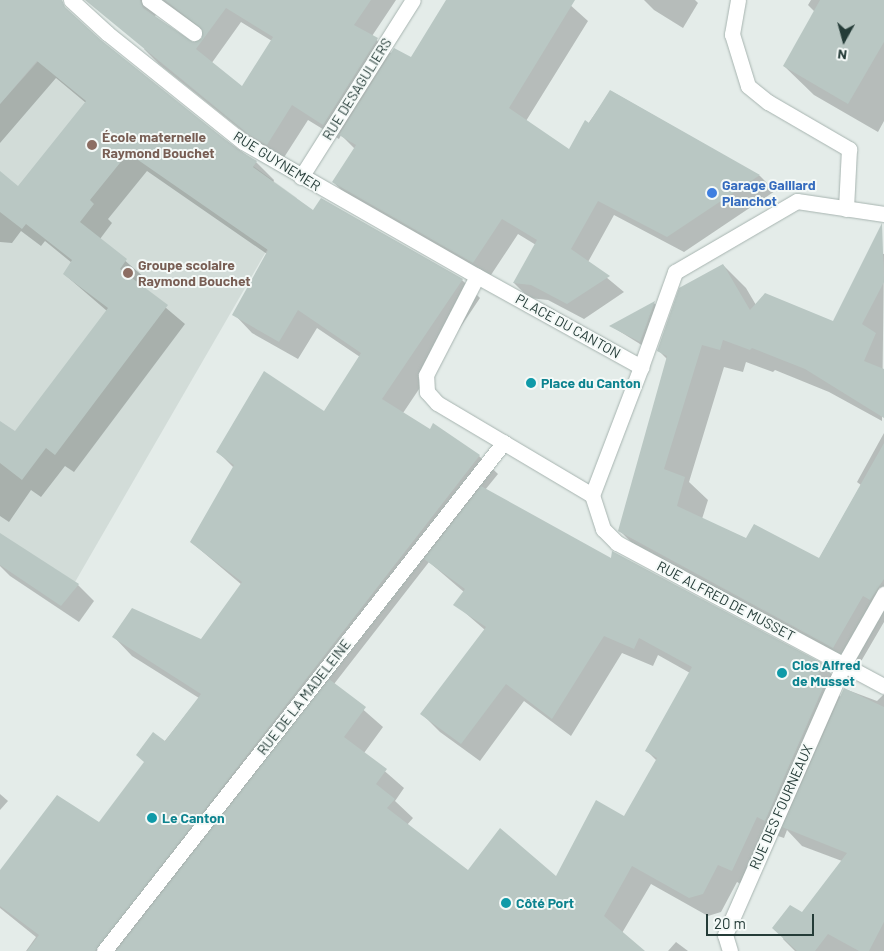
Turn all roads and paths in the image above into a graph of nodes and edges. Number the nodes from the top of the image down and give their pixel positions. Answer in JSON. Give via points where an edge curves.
{"nodes":[{"id":1,"x":71,"y":0,"type":"edge"},
{"id":2,"x":149,"y":0,"type":"edge"},
{"id":3,"x":413,"y":0,"type":"edge"},
{"id":4,"x":738,"y":0,"type":"edge"},
{"id":5,"x":194,"y":33,"type":"dead end"},
{"id":6,"x":300,"y":177,"type":"junction"},
{"id":7,"x":846,"y":209,"type":"junction"},
{"id":8,"x":884,"y":214,"type":"edge"},
{"id":9,"x":477,"y":276,"type":"junction"},
{"id":10,"x":641,"y":366,"type":"junction"},
{"id":11,"x":504,"y":442,"type":"junction"},
{"id":12,"x":592,"y":495,"type":"junction"},
{"id":13,"x":884,"y":594,"type":"edge"},
{"id":14,"x":844,"y":664,"type":"junction"},
{"id":15,"x":884,"y":686,"type":"edge"},
{"id":16,"x":104,"y":951,"type":"edge"},
{"id":17,"x":730,"y":951,"type":"edge"}],
"edges":[{"from":1,"to":6,"type":"street","name":"RUE GUYNEMER","via":[[107,33],[243,142]]},
{"from":2,"to":5,"type":"street"},
{"from":3,"to":6,"type":"street","name":"RUE DESAGULIERS"},
{"from":4,"to":7,"type":"street","via":[[732,34],[748,86],[768,102],[849,149]]},
{"from":6,"to":9,"type":"street","name":"RUE GUYNEMER"},
{"from":7,"to":8,"type":"street"},
{"from":7,"to":10,"type":"street","via":[[797,201],[675,272]]},
{"from":9,"to":10,"type":"street","name":"PLACE DU CANTON"},
{"from":9,"to":11,"type":"street","via":[[426,375],[428,392],[437,403]]},
{"from":10,"to":12,"type":"street"},
{"from":11,"to":12,"type":"street"},
{"from":11,"to":16,"type":"street","name":"RUE DE LA MADELEINE"},
{"from":12,"to":14,"type":"street","name":"RUE ALFRED DE MUSSET","via":[[603,529],[617,543]]},
{"from":13,"to":14,"type":"street","name":"RUE DES FOURNEAUX"},
{"from":14,"to":15,"type":"street","name":"RUE ALFRED DE MUSSET"},
{"from":14,"to":17,"type":"street","name":"RUE DES FOURNEAUX","via":[[725,935]]}]}
